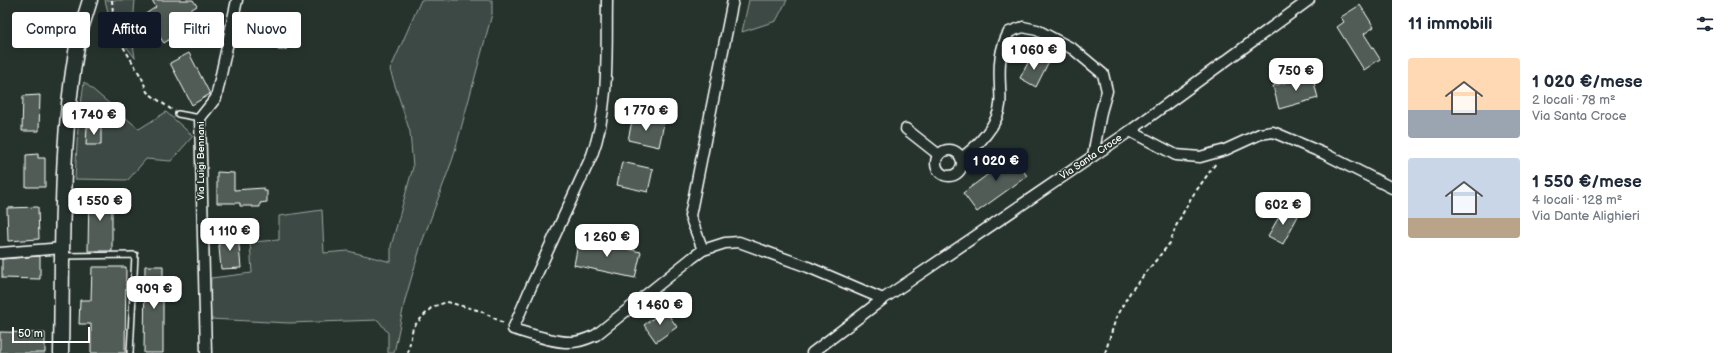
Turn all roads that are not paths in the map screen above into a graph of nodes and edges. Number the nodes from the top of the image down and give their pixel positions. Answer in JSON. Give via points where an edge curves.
{"nodes":[{"id":1,"x":90,"y":0,"type":"edge"},
{"id":2,"x":237,"y":0,"type":"edge"},
{"id":3,"x":608,"y":0,"type":"edge"},
{"id":4,"x":733,"y":0,"type":"edge"},
{"id":5,"x":1309,"y":0,"type":"edge"},
{"id":6,"x":178,"y":114,"type":"road end"},
{"id":7,"x":200,"y":118,"type":"junction"},
{"id":8,"x":906,"y":129,"type":"dead end"},
{"id":9,"x":1130,"y":131,"type":"junction"},
{"id":10,"x":939,"y":155,"type":"junction"},
{"id":11,"x":1093,"y":156,"type":"junction"},
{"id":12,"x":960,"y":158,"type":"junction"},
{"id":13,"x":1392,"y":188,"type":"edge"},
{"id":14,"x":703,"y":250,"type":"junction"},
{"id":15,"x":63,"y":252,"type":"junction"},
{"id":16,"x":0,"y":253,"type":"edge"},
{"id":17,"x":866,"y":292,"type":"junction"},
{"id":18,"x":883,"y":299,"type":"junction"},
{"id":19,"x":868,"y":310,"type":"junction"},
{"id":20,"x":62,"y":353,"type":"edge"},
{"id":21,"x":130,"y":353,"type":"edge"},
{"id":22,"x":206,"y":353,"type":"edge"},
{"id":23,"x":812,"y":353,"type":"edge"}],
"edges":[{"from":1,"to":15,"type":"main road","via":[[79,40],[70,90]]},
{"from":2,"to":7,"type":"street","name":"Via Luigi Bennani","via":[[216,98]]},
{"from":3,"to":14,"type":"street","via":[[604,109],[599,135],[513,329],[558,341],[572,342],[596,335]]},
{"from":4,"to":14,"type":"street","via":[[690,216]]},
{"from":5,"to":9,"type":"street","name":"Via Santa Croce"},
{"from":6,"to":7,"type":"lane"},
{"from":7,"to":22,"type":"street","name":"Via Luigi Bennani"},
{"from":8,"to":10,"type":"street"},
{"from":9,"to":11,"type":"street","name":"Via Santa Croce"},
{"from":9,"to":13,"type":"street","via":[[1176,155],[1200,157],[1225,150],[1260,134],[1273,132],[1325,154]]},
{"from":10,"to":12,"type":"street","via":[[950,150]]},
{"from":10,"to":12,"type":"street","via":[[936,167],[945,175],[953,175],[960,170]]},
{"from":11,"to":12,"type":"street","via":[[1106,90],[1103,74],[1073,49],[1037,30],[1023,27],[1009,32],[1004,42],[998,64],[1000,106],[992,128],[972,150]]},
{"from":11,"to":18,"type":"street","name":"Via Santa Croce"},
{"from":14,"to":17,"type":"street","via":[[725,243],[740,242]]},
{"from":15,"to":16,"type":"street"},
{"from":15,"to":20,"type":"main road"},
{"from":15,"to":21,"type":"lane","via":[[134,255]]},
{"from":17,"to":18,"type":"street"},
{"from":17,"to":19,"type":"street"},
{"from":18,"to":19,"type":"street","name":"Via Santa Croce"},
{"from":19,"to":23,"type":"street","name":"Via Santa Croce"}]}
